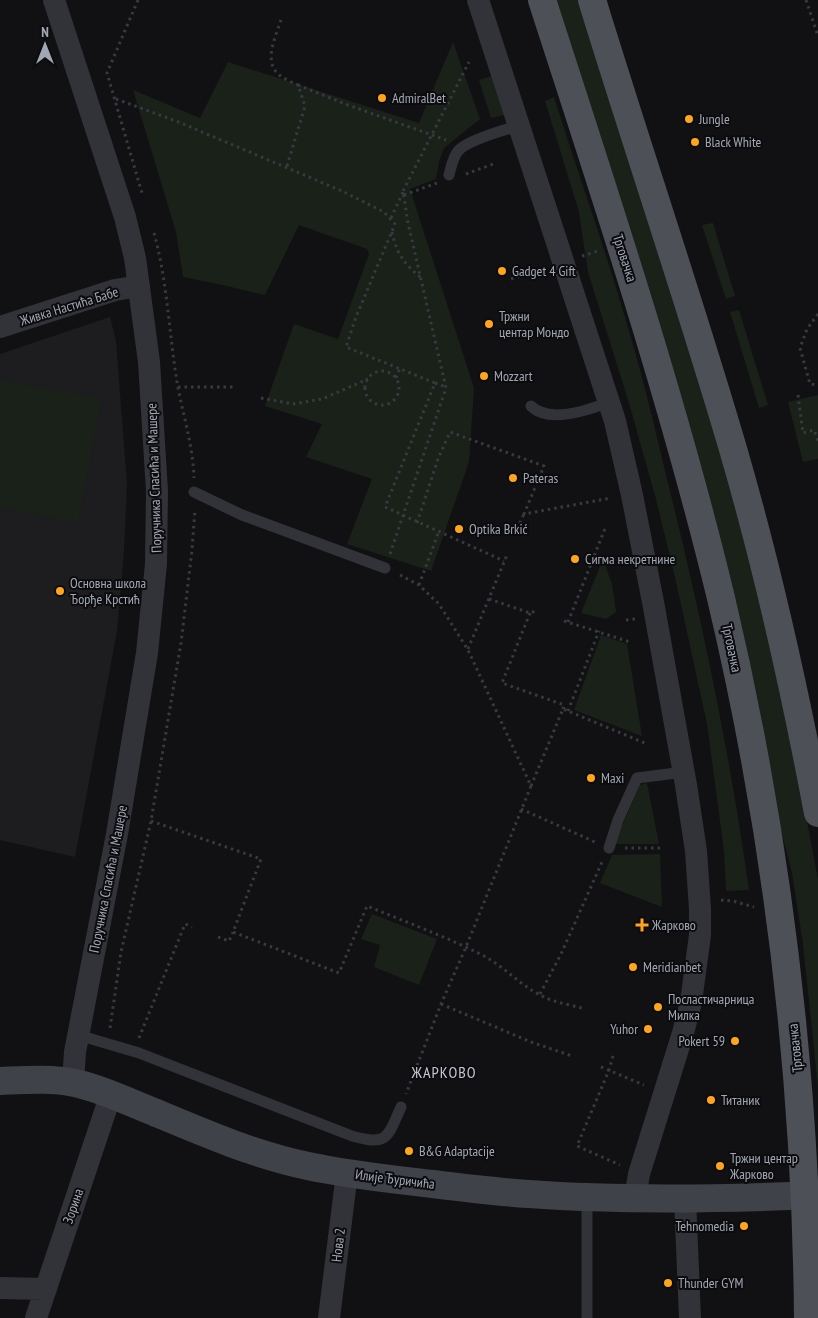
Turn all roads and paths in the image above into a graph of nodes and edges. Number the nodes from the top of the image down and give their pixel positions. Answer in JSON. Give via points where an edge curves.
{"nodes":[{"id":1,"x":54,"y":0,"type":"edge"},
{"id":2,"x":478,"y":0,"type":"edge"},
{"id":3,"x":542,"y":0,"type":"edge"},
{"id":4,"x":592,"y":0,"type":"edge"},
{"id":5,"x":806,"y":0,"type":"edge"},
{"id":6,"x":281,"y":20,"type":"dead end"},
{"id":7,"x":818,"y":36,"type":"edge"},
{"id":8,"x":469,"y":62,"type":"dead end"},
{"id":9,"x":298,"y":85,"type":"junction"},
{"id":10,"x":116,"y":99,"type":"dead end"},
{"id":11,"x":518,"y":126,"type":"junction"},
{"id":12,"x":432,"y":135,"type":"junction"},
{"id":13,"x":450,"y":141,"type":"dead end"},
{"id":14,"x":496,"y":163,"type":"dead end"},
{"id":15,"x":287,"y":166,"type":"junction"},
{"id":16,"x":466,"y":174,"type":"dead end"},
{"id":17,"x":449,"y":175,"type":"dead end"},
{"id":18,"x":432,"y":185,"type":"dead end"},
{"id":19,"x":404,"y":193,"type":"junction"},
{"id":20,"x":391,"y":218,"type":"junction"},
{"id":21,"x":391,"y":232,"type":"junction"},
{"id":22,"x":599,"y":251,"type":"dead end"},
{"id":23,"x":582,"y":256,"type":"dead end"},
{"id":24,"x":525,"y":275,"type":"dead end"},
{"id":25,"x":511,"y":279,"type":"dead end"},
{"id":26,"x":422,"y":280,"type":"junction"},
{"id":27,"x":139,"y":286,"type":"junction"},
{"id":28,"x":818,"y":314,"type":"edge"},
{"id":29,"x":0,"y":328,"type":"edge"},
{"id":30,"x":400,"y":368,"type":"junction"},
{"id":31,"x":396,"y":378,"type":"junction"},
{"id":32,"x":368,"y":379,"type":"junction"},
{"id":33,"x":435,"y":383,"type":"junction"},
{"id":34,"x":818,"y":385,"type":"edge"},
{"id":35,"x":178,"y":386,"type":"dead end"},
{"id":36,"x":233,"y":387,"type":"dead end"},
{"id":37,"x":446,"y":388,"type":"junction"},
{"id":38,"x":798,"y":395,"type":"dead end"},
{"id":39,"x":261,"y":398,"type":"dead end"},
{"id":40,"x":609,"y":402,"type":"junction"},
{"id":41,"x":532,"y":406,"type":"dead end"},
{"id":42,"x":818,"y":441,"type":"edge"},
{"id":43,"x":194,"y":492,"type":"dead end"},
{"id":44,"x":632,"y":495,"type":"junction"},
{"id":45,"x":524,"y":514,"type":"junction"},
{"id":46,"x":403,"y":515,"type":"junction"},
{"id":47,"x":417,"y":523,"type":"junction"},
{"id":48,"x":606,"y":526,"type":"dead end"},
{"id":49,"x":517,"y":529,"type":"dead end"},
{"id":50,"x":439,"y":531,"type":"junction"},
{"id":51,"x":507,"y":555,"type":"dead end"},
{"id":52,"x":504,"y":561,"type":"junction"},
{"id":53,"x":385,"y":568,"type":"junction"},
{"id":54,"x":419,"y":584,"type":"junction"},
{"id":55,"x":489,"y":599,"type":"junction"},
{"id":56,"x":538,"y":610,"type":"dead end"},
{"id":57,"x":530,"y":613,"type":"junction"},
{"id":58,"x":564,"y":621,"type":"dead end"},
{"id":59,"x":568,"y":622,"type":"junction"},
{"id":60,"x":599,"y":631,"type":"junction"},
{"id":61,"x":630,"y":642,"type":"dead end"},
{"id":62,"x":468,"y":650,"type":"junction"},
{"id":63,"x":563,"y":709,"type":"junction"},
{"id":64,"x":568,"y":711,"type":"junction"},
{"id":65,"x":647,"y":744,"type":"dead end"},
{"id":66,"x":684,"y":772,"type":"junction"},
{"id":67,"x":531,"y":786,"type":"junction"},
{"id":68,"x":520,"y":808,"type":"junction"},
{"id":69,"x":818,"y":813,"type":"edge"},
{"id":70,"x":609,"y":848,"type":"junction"},
{"id":71,"x":663,"y":848,"type":"dead end"},
{"id":72,"x":699,"y":898,"type":"junction"},
{"id":73,"x":757,"y":908,"type":"dead end"},
{"id":74,"x":192,"y":927,"type":"dead end"},
{"id":75,"x":233,"y":932,"type":"junction"},
{"id":76,"x":218,"y":938,"type":"dead end"},
{"id":77,"x":466,"y":947,"type":"junction"},
{"id":78,"x":540,"y":994,"type":"junction"},
{"id":79,"x":441,"y":1004,"type":"junction"},
{"id":80,"x":585,"y":1009,"type":"dead end"},
{"id":81,"x":78,"y":1035,"type":"junction"},
{"id":82,"x":137,"y":1051,"type":"junction"},
{"id":83,"x":572,"y":1056,"type":"dead end"},
{"id":84,"x":613,"y":1056,"type":"dead end"},
{"id":85,"x":601,"y":1067,"type":"dead end"},
{"id":86,"x":609,"y":1070,"type":"junction"},
{"id":87,"x":0,"y":1081,"type":"edge"},
{"id":88,"x":73,"y":1083,"type":"junction"},
{"id":89,"x":664,"y":1090,"type":"junction"},
{"id":90,"x":111,"y":1094,"type":"junction"},
{"id":91,"x":401,"y":1107,"type":"joint"},
{"id":92,"x":622,"y":1166,"type":"dead end"},
{"id":93,"x":347,"y":1173,"type":"junction"},
{"id":94,"x":812,"y":1195,"type":"edge"},
{"id":95,"x":587,"y":1197,"type":"junction"},
{"id":96,"x":636,"y":1198,"type":"junction"},
{"id":97,"x":686,"y":1199,"type":"junction"},
{"id":98,"x":0,"y":1288,"type":"edge"},
{"id":99,"x":46,"y":1289,"type":"junction"},
{"id":100,"x":36,"y":1318,"type":"edge"},
{"id":101,"x":329,"y":1318,"type":"edge"},
{"id":102,"x":587,"y":1318,"type":"edge"},
{"id":103,"x":690,"y":1318,"type":"edge"},
{"id":104,"x":808,"y":1318,"type":"edge"}],
"edges":[{"from":1,"to":27,"type":"street","name":"Поручника Спасића и Машере","via":[[125,217]]},
{"from":2,"to":11,"type":"street"},
{"from":3,"to":94,"type":"main road","name":"Трговачка","via":[[658,365],[725,618],[754,754],[786,964]]},
{"from":4,"to":69,"type":"main road","via":[[733,450],[767,573]]},
{"from":5,"to":7,"type":"path"},
{"from":6,"to":9,"type":"path","via":[[271,63],[278,74]]},
{"from":8,"to":12,"type":"path"},
{"from":9,"to":12,"type":"path"},
{"from":9,"to":15,"type":"path","via":[[305,106]]},
{"from":10,"to":15,"type":"path"},
{"from":11,"to":17,"type":"lane","via":[[491,133],[460,149]]},
{"from":11,"to":40,"type":"street"},
{"from":12,"to":13,"type":"path"},
{"from":12,"to":19,"type":"path"},
{"from":14,"to":16,"type":"path"},
{"from":15,"to":20,"type":"path"},
{"from":18,"to":19,"type":"path"},
{"from":19,"to":20,"type":"path"},
{"from":19,"to":26,"type":"path"},
{"from":20,"to":21,"type":"path","via":[[395,224]]},
{"from":21,"to":26,"type":"path","via":[[395,248],[406,265]]},
{"from":21,"to":30,"type":"path","via":[[346,347]]},
{"from":22,"to":23,"type":"path"},
{"from":24,"to":25,"type":"path"},
{"from":26,"to":37,"type":"path"},
{"from":27,"to":29,"type":"street","name":"Живка Настића Бабе","via":[[115,290]]},
{"from":27,"to":81,"type":"street","name":"Поручника Спасића и Машере","via":[[149,362],[157,491],[153,606],[117,834]]},
{"from":28,"to":34,"type":"path","via":[[807,329],[800,348],[810,384]]},
{"from":30,"to":31,"type":"path"},
{"from":30,"to":33,"type":"path"},
{"from":31,"to":32,"type":"path","via":[[387,371],[381,371]]},
{"from":31,"to":32,"type":"path","via":[[398,395],[392,402],[383,404],[368,396]]},
{"from":32,"to":39,"type":"path","via":[[322,399],[293,404]]},
{"from":33,"to":37,"type":"path"},
{"from":33,"to":46,"type":"path","via":[[385,507]]},
{"from":35,"to":36,"type":"path"},
{"from":37,"to":46,"type":"path"},
{"from":38,"to":42,"type":"path","via":[[803,433],[814,430]]},
{"from":40,"to":41,"type":"lane","via":[[560,415],[536,411]]},
{"from":40,"to":44,"type":"street"},
{"from":43,"to":53,"type":"lane","via":[[242,515]]},
{"from":44,"to":45,"type":"path"},
{"from":44,"to":66,"type":"street"},
{"from":45,"to":47,"type":"path","via":[[544,466],[450,432]]},
{"from":45,"to":49,"type":"path"},
{"from":46,"to":47,"type":"path"},
{"from":46,"to":53,"type":"path"},
{"from":47,"to":50,"type":"path"},
{"from":48,"to":59,"type":"path"},
{"from":50,"to":52,"type":"path"},
{"from":50,"to":54,"type":"path"},
{"from":51,"to":52,"type":"path"},
{"from":52,"to":55,"type":"path"},
{"from":53,"to":54,"type":"path"},
{"from":54,"to":62,"type":"path","via":[[439,604]]},
{"from":55,"to":57,"type":"path"},
{"from":55,"to":62,"type":"path"},
{"from":56,"to":57,"type":"path"},
{"from":57,"to":63,"type":"path","via":[[502,683],[564,705]]},
{"from":58,"to":59,"type":"path"},
{"from":59,"to":60,"type":"path"},
{"from":60,"to":61,"type":"path"},
{"from":60,"to":64,"type":"path"},
{"from":62,"to":67,"type":"path"},
{"from":63,"to":64,"type":"path"},
{"from":63,"to":67,"type":"path"},
{"from":64,"to":65,"type":"path"},
{"from":66,"to":70,"type":"lane","via":[[637,778]]},
{"from":66,"to":72,"type":"street","via":[[696,851]]},
{"from":67,"to":68,"type":"path"},
{"from":68,"to":70,"type":"path"},
{"from":68,"to":77,"type":"path"},
{"from":70,"to":71,"type":"path"},
{"from":70,"to":78,"type":"path"},
{"from":72,"to":73,"type":"path","via":[[733,901]]},
{"from":72,"to":89,"type":"street","via":[[700,935],[690,1002]]},
{"from":74,"to":82,"type":"path","via":[[185,924]]},
{"from":75,"to":76,"type":"path","via":[[229,941]]},
{"from":75,"to":77,"type":"path","via":[[339,973],[367,906]]},
{"from":75,"to":82,"type":"path","via":[[261,859],[151,821],[109,1026],[115,1044]]},
{"from":77,"to":78,"type":"path","via":[[500,965]]},
{"from":77,"to":79,"type":"path"},
{"from":78,"to":80,"type":"path"},
{"from":79,"to":83,"type":"path"},
{"from":79,"to":91,"type":"path"},
{"from":81,"to":82,"type":"lane"},
{"from":81,"to":88,"type":"street","name":"Поручника Спасића и Машере"},
{"from":82,"to":91,"type":"lane","via":[[369,1140],[381,1140],[389,1133]]},
{"from":84,"to":86,"type":"path"},
{"from":85,"to":86,"type":"path"},
{"from":86,"to":89,"type":"path","via":[[647,1087]]},
{"from":86,"to":92,"type":"path","via":[[577,1146]]},
{"from":87,"to":88,"type":"street","name":"Илије Ђуричића"},
{"from":88,"to":90,"type":"street","name":"Илије Ђуричића"},
{"from":89,"to":96,"type":"street","via":[[639,1174]]},
{"from":90,"to":93,"type":"street","name":"Илије Ђуричића","via":[[232,1143],[307,1166]]},
{"from":90,"to":99,"type":"street","name":"Зорина"},
{"from":93,"to":95,"type":"street","name":"Илије Ђуричића","via":[[462,1188]]},
{"from":93,"to":101,"type":"street","name":"Нова 2"},
{"from":94,"to":97,"type":"street","name":"Илије Ђуричића"},
{"from":94,"to":104,"type":"main road","name":"Трговачка"},
{"from":95,"to":96,"type":"street","name":"Илије Ђуричића"},
{"from":95,"to":102,"type":"lane"},
{"from":96,"to":97,"type":"street","name":"Илије Ђуричића"},
{"from":97,"to":103,"type":"street"},
{"from":98,"to":99,"type":"street"},
{"from":99,"to":100,"type":"street","name":"Зорина"}]}
